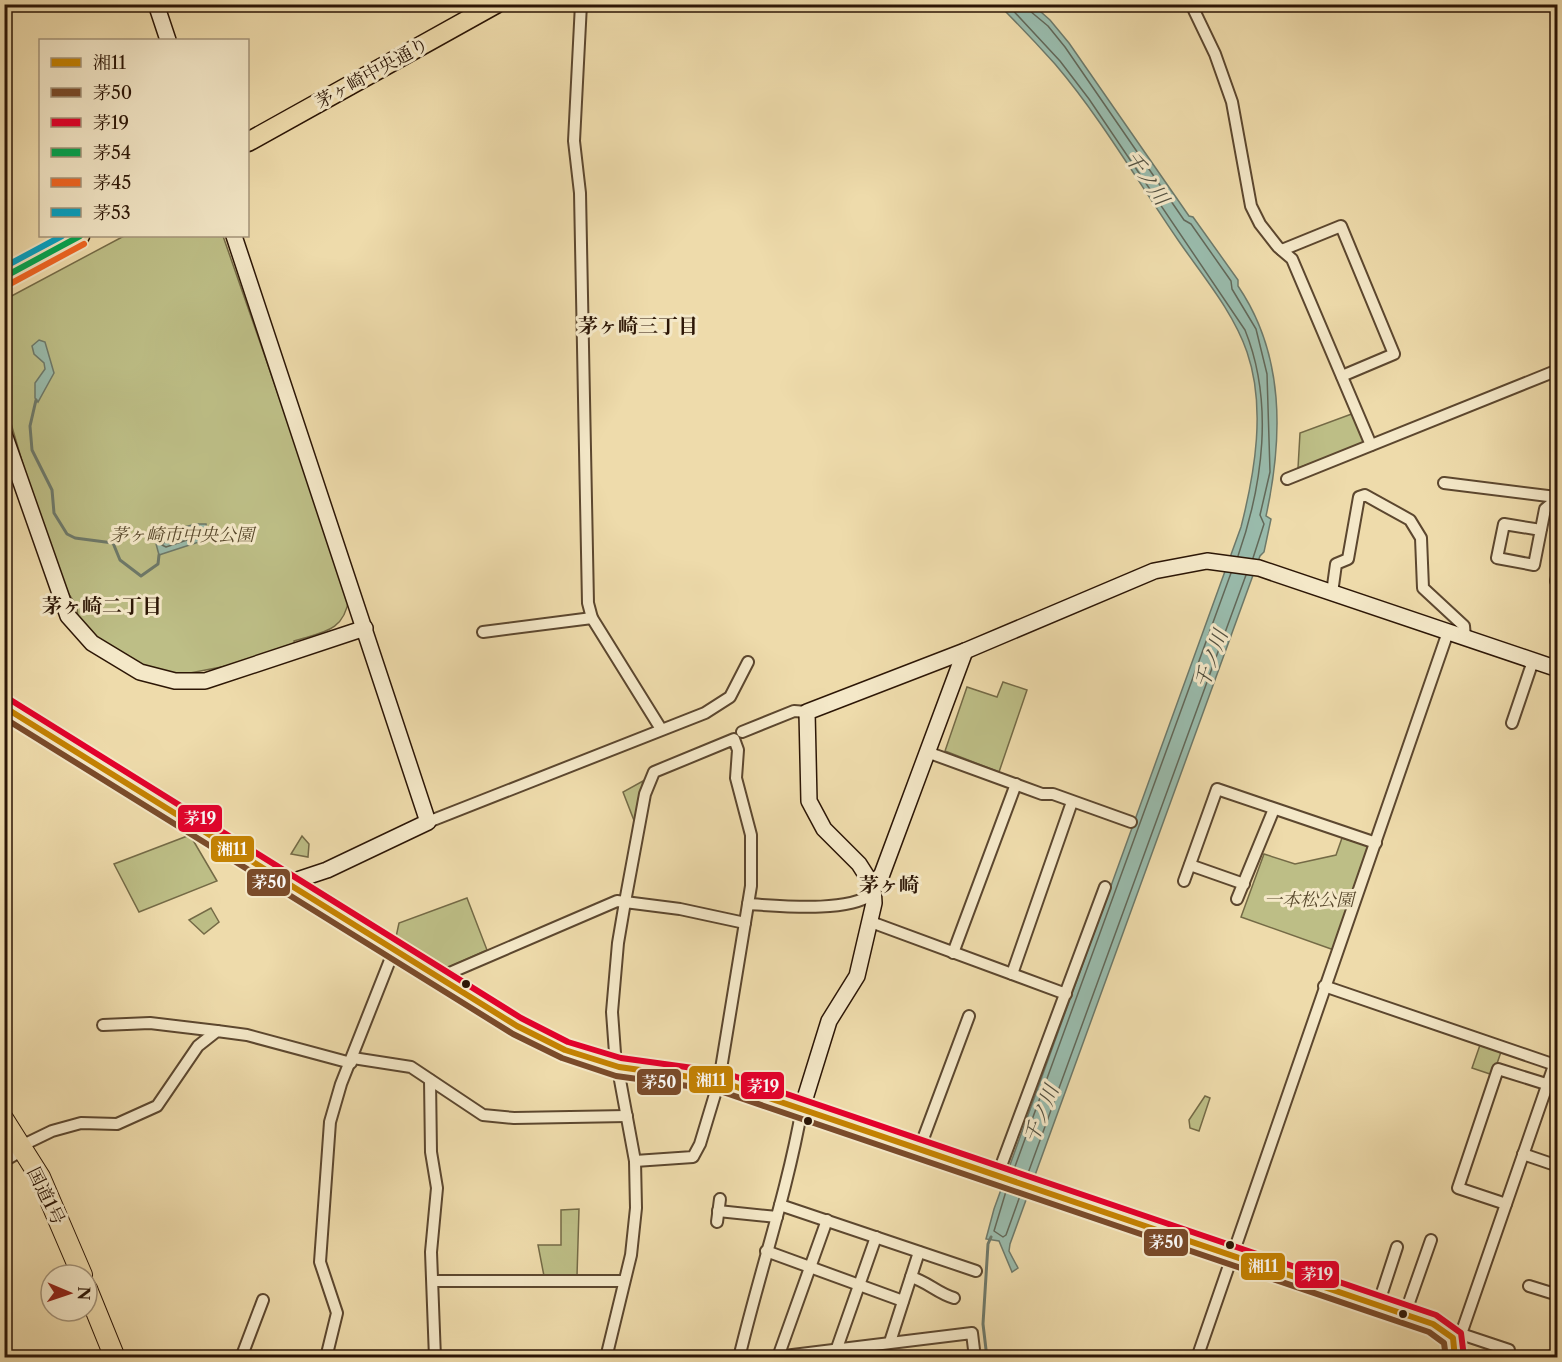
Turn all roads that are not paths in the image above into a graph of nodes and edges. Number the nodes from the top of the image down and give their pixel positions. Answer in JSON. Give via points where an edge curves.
{"nodes":[{"id":1,"x":156,"y":4,"type":"edge"},
{"id":2,"x":496,"y":4,"type":"edge"},
{"id":3,"x":581,"y":4,"type":"edge"},
{"id":4,"x":1191,"y":4,"type":"edge"},
{"id":5,"x":168,"y":39,"type":"edge"},
{"id":6,"x":249,"y":141,"type":"edge"},
{"id":7,"x":78,"y":237,"type":"edge"},
{"id":8,"x":234,"y":237,"type":"edge"},
{"id":9,"x":1281,"y":250,"type":"junction"},
{"id":10,"x":6,"y":272,"type":"edge"},
{"id":11,"x":1557,"y":370,"type":"edge"},
{"id":12,"x":1342,"y":376,"type":"junction"},
{"id":13,"x":4,"y":434,"type":"edge"},
{"id":14,"x":1371,"y":445,"type":"junction"},
{"id":15,"x":1287,"y":479,"type":"dead end"},
{"id":16,"x":1444,"y":483,"type":"dead end"},
{"id":17,"x":1557,"y":498,"type":"edge"},
{"id":18,"x":1541,"y":530,"type":"junction"},
{"id":19,"x":1332,"y":593,"type":"junction"},
{"id":20,"x":592,"y":618,"type":"junction"},
{"id":21,"x":364,"y":628,"type":"junction"},
{"id":22,"x":483,"y":632,"type":"dead end"},
{"id":23,"x":1448,"y":632,"type":"junction"},
{"id":24,"x":1465,"y":637,"type":"junction"},
{"id":25,"x":965,"y":651,"type":"junction"},
{"id":26,"x":1533,"y":661,"type":"junction"},
{"id":27,"x":748,"y":662,"type":"dead end"},
{"id":28,"x":1557,"y":669,"type":"edge"},
{"id":29,"x":4,"y":707,"type":"edge"},
{"id":30,"x":807,"y":712,"type":"junction"},
{"id":31,"x":1512,"y":723,"type":"dead end"},
{"id":32,"x":661,"y":729,"type":"junction"},
{"id":33,"x":742,"y":732,"type":"dead end"},
{"id":34,"x":927,"y":752,"type":"junction"},
{"id":35,"x":1016,"y":784,"type":"junction"},
{"id":36,"x":1072,"y":802,"type":"junction"},
{"id":37,"x":1274,"y":809,"type":"junction"},
{"id":38,"x":429,"y":822,"type":"junction"},
{"id":39,"x":1131,"y":822,"type":"dead end"},
{"id":40,"x":1376,"y":843,"type":"junction"},
{"id":41,"x":1190,"y":865,"type":"junction"},
{"id":42,"x":1184,"y":881,"type":"dead end"},
{"id":43,"x":288,"y":883,"type":"junction"},
{"id":44,"x":1244,"y":884,"type":"junction"},
{"id":45,"x":1105,"y":887,"type":"dead end"},
{"id":46,"x":873,"y":890,"type":"junction"},
{"id":47,"x":1237,"y":899,"type":"dead end"},
{"id":48,"x":625,"y":902,"type":"junction"},
{"id":49,"x":748,"y":904,"type":"junction"},
{"id":50,"x":871,"y":922,"type":"junction"},
{"id":51,"x":745,"y":924,"type":"junction"},
{"id":52,"x":393,"y":950,"type":"junction"},
{"id":53,"x":953,"y":953,"type":"junction"},
{"id":54,"x":1012,"y":974,"type":"junction"},
{"id":55,"x":438,"y":978,"type":"junction"},
{"id":56,"x":1324,"y":986,"type":"junction"},
{"id":57,"x":1066,"y":994,"type":"junction"},
{"id":58,"x":969,"y":1016,"type":"dead end"},
{"id":59,"x":103,"y":1025,"type":"dead end"},
{"id":60,"x":216,"y":1031,"type":"junction"},
{"id":61,"x":352,"y":1060,"type":"junction"},
{"id":62,"x":1556,"y":1062,"type":"edge"},
{"id":63,"x":619,"y":1067,"type":"junction"},
{"id":64,"x":430,"y":1080,"type":"junction"},
{"id":65,"x":719,"y":1081,"type":"junction"},
{"id":66,"x":1546,"y":1084,"type":"junction"},
{"id":67,"x":802,"y":1108,"type":"junction"},
{"id":68,"x":627,"y":1116,"type":"junction"},
{"id":69,"x":4,"y":1120,"type":"edge"},
{"id":70,"x":920,"y":1147,"type":"junction"},
{"id":71,"x":22,"y":1148,"type":"junction"},
{"id":72,"x":1523,"y":1154,"type":"junction"},
{"id":73,"x":4,"y":1161,"type":"edge"},
{"id":74,"x":635,"y":1161,"type":"junction"},
{"id":75,"x":1557,"y":1166,"type":"edge"},
{"id":76,"x":999,"y":1174,"type":"junction"},
{"id":77,"x":720,"y":1199,"type":"dead end"},
{"id":78,"x":1506,"y":1204,"type":"junction"},
{"id":79,"x":780,"y":1205,"type":"junction"},
{"id":80,"x":777,"y":1216,"type":"junction"},
{"id":81,"x":826,"y":1221,"type":"junction"},
{"id":82,"x":876,"y":1237,"type":"junction"},
{"id":83,"x":1431,"y":1240,"type":"dead end"},
{"id":84,"x":1397,"y":1247,"type":"dead end"},
{"id":85,"x":766,"y":1251,"type":"junction"},
{"id":86,"x":919,"y":1252,"type":"junction"},
{"id":87,"x":1232,"y":1253,"type":"junction"},
{"id":88,"x":77,"y":1263,"type":"edge"},
{"id":89,"x":811,"y":1268,"type":"junction"},
{"id":90,"x":976,"y":1271,"type":"dead end"},
{"id":91,"x":911,"y":1277,"type":"junction"},
{"id":92,"x":434,"y":1281,"type":"junction"},
{"id":93,"x":624,"y":1281,"type":"junction"},
{"id":94,"x":859,"y":1285,"type":"junction"},
{"id":95,"x":1529,"y":1286,"type":"dead end"},
{"id":96,"x":1557,"y":1295,"type":"edge"},
{"id":97,"x":954,"y":1298,"type":"dead end"},
{"id":98,"x":263,"y":1300,"type":"dead end"},
{"id":99,"x":903,"y":1301,"type":"junction"},
{"id":100,"x":1378,"y":1305,"type":"junction"},
{"id":101,"x":1405,"y":1314,"type":"junction"},
{"id":102,"x":99,"y":1319,"type":"edge"},
{"id":103,"x":1457,"y":1336,"type":"junction"},
{"id":104,"x":890,"y":1342,"type":"junction"},
{"id":105,"x":837,"y":1348,"type":"junction"},
{"id":106,"x":1509,"y":1350,"type":"dead end"},
{"id":107,"x":1557,"y":1356,"type":"edge"},
{"id":108,"x":773,"y":1357,"type":"edge"},
{"id":109,"x":115,"y":1358,"type":"edge"},
{"id":110,"x":241,"y":1358,"type":"edge"},
{"id":111,"x":326,"y":1358,"type":"edge"},
{"id":112,"x":435,"y":1358,"type":"edge"},
{"id":113,"x":606,"y":1358,"type":"edge"},
{"id":114,"x":739,"y":1358,"type":"edge"},
{"id":115,"x":975,"y":1358,"type":"edge"},
{"id":116,"x":1197,"y":1358,"type":"edge"},
{"id":117,"x":1455,"y":1358,"type":"edge"},
{"id":118,"x":1552,"y":1358,"type":"edge"}],
"edges":[{"from":1,"to":5,"type":"street"},
{"from":2,"to":6,"type":"main road","name":"茅ヶ崎中央通り"},
{"from":3,"to":20,"type":"street","via":[[574,141],[580,193],[588,603]]},
{"from":4,"to":9,"type":"street","via":[[1232,102],[1251,206]]},
{"from":7,"to":10,"type":"main road"},
{"from":8,"to":21,"type":"street"},
{"from":9,"to":12,"type":"street","via":[[1292,259]]},
{"from":9,"to":12,"type":"street","via":[[1341,226],[1394,354]]},
{"from":11,"to":14,"type":"street"},
{"from":12,"to":14,"type":"street"},
{"from":13,"to":21,"type":"street","via":[[68,616],[92,643],[131,667],[156,678],[205,681]]},
{"from":14,"to":15,"type":"street"},
{"from":16,"to":17,"type":"street"},
{"from":17,"to":18,"type":"street","via":[[1545,508]]},
{"from":18,"to":18,"type":"street","via":[[1534,565],[1497,558],[1504,524]]},
{"from":19,"to":23,"type":"street"},
{"from":19,"to":24,"type":"street","via":[[1336,564],[1348,559],[1359,498],[1365,495],[1410,520],[1421,538],[1423,588],[1464,626]]},
{"from":19,"to":25,"type":"street","via":[[1259,568],[1225,561],[1190,562],[1154,571]]},
{"from":20,"to":22,"type":"street"},
{"from":20,"to":32,"type":"street"},
{"from":21,"to":38,"type":"street"},
{"from":23,"to":24,"type":"street"},
{"from":23,"to":40,"type":"street"},
{"from":24,"to":26,"type":"street"},
{"from":25,"to":30,"type":"street"},
{"from":25,"to":34,"type":"street"},
{"from":26,"to":28,"type":"street"},
{"from":26,"to":31,"type":"street"},
{"from":27,"to":32,"type":"street","via":[[723,704]]},
{"from":29,"to":43,"type":"street"},
{"from":30,"to":33,"type":"street","via":[[794,711]]},
{"from":30,"to":46,"type":"street","via":[[809,801],[824,830],[860,864]]},
{"from":32,"to":38,"type":"street"},
{"from":34,"to":35,"type":"street"},
{"from":34,"to":46,"type":"street"},
{"from":35,"to":36,"type":"street"},
{"from":35,"to":53,"type":"street"},
{"from":36,"to":39,"type":"street"},
{"from":36,"to":54,"type":"street"},
{"from":37,"to":40,"type":"street"},
{"from":37,"to":41,"type":"street","via":[[1217,789]]},
{"from":37,"to":44,"type":"street"},
{"from":38,"to":43,"type":"street","via":[[327,870]]},
{"from":40,"to":56,"type":"street"},
{"from":41,"to":42,"type":"street"},
{"from":41,"to":44,"type":"street"},
{"from":43,"to":52,"type":"street"},
{"from":44,"to":47,"type":"street"},
{"from":45,"to":57,"type":"street"},
{"from":46,"to":49,"type":"street","via":[[866,898],[832,905]]},
{"from":46,"to":50,"type":"street"},
{"from":48,"to":49,"type":"street","via":[[645,794],[654,772],[734,739],[738,750],[736,778],[751,835]]},
{"from":48,"to":51,"type":"street","via":[[680,909]]},
{"from":48,"to":55,"type":"street","via":[[617,901]]},
{"from":48,"to":63,"type":"street","via":[[612,1012]]},
{"from":49,"to":51,"type":"street"},
{"from":50,"to":53,"type":"street"},
{"from":50,"to":67,"type":"street","via":[[857,976],[829,1021]]},
{"from":51,"to":65,"type":"street"},
{"from":52,"to":55,"type":"street"},
{"from":52,"to":61,"type":"street"},
{"from":53,"to":54,"type":"street"},
{"from":54,"to":57,"type":"street"},
{"from":55,"to":63,"type":"street","via":[[543,1040]]},
{"from":56,"to":62,"type":"street"},
{"from":56,"to":87,"type":"street"},
{"from":57,"to":76,"type":"street"},
{"from":58,"to":70,"type":"street"},
{"from":59,"to":60,"type":"street","via":[[150,1023]]},
{"from":60,"to":61,"type":"street"},
{"from":60,"to":71,"type":"street","via":[[198,1046],[157,1106],[149,1111],[117,1124],[81,1123],[52,1131]]},
{"from":61,"to":64,"type":"street","via":[[411,1067]]},
{"from":61,"to":111,"type":"street","via":[[330,1122],[320,1262],[337,1313]]},
{"from":62,"to":66,"type":"street"},
{"from":63,"to":65,"type":"street"},
{"from":63,"to":68,"type":"street"},
{"from":64,"to":68,"type":"street","via":[[483,1115]]},
{"from":64,"to":92,"type":"street","via":[[436,1188],[431,1252]]},
{"from":65,"to":67,"type":"street"},
{"from":65,"to":74,"type":"street","via":[[693,1156]]},
{"from":66,"to":72,"type":"street"},
{"from":66,"to":78,"type":"street","via":[[1498,1069],[1458,1188]]},
{"from":67,"to":70,"type":"street"},
{"from":67,"to":79,"type":"street"},
{"from":68,"to":74,"type":"street"},
{"from":69,"to":71,"type":"highway","name":"国道1号"},
{"from":70,"to":76,"type":"street"},
{"from":71,"to":73,"type":"street"},
{"from":71,"to":88,"type":"highway","name":"国道1号","via":[[40,1177]]},
{"from":72,"to":75,"type":"street"},
{"from":72,"to":78,"type":"street"},
{"from":74,"to":93,"type":"street","via":[[634,1240]]},
{"from":76,"to":87,"type":"street"},
{"from":77,"to":80,"type":"street","via":[[718,1217]]},
{"from":78,"to":103,"type":"street"},
{"from":79,"to":80,"type":"street"},
{"from":79,"to":81,"type":"street"},
{"from":80,"to":85,"type":"street"},
{"from":81,"to":82,"type":"street"},
{"from":81,"to":89,"type":"street"},
{"from":82,"to":86,"type":"street"},
{"from":82,"to":94,"type":"street"},
{"from":83,"to":101,"type":"street"},
{"from":84,"to":100,"type":"street"},
{"from":85,"to":89,"type":"street"},
{"from":85,"to":114,"type":"street"},
{"from":86,"to":90,"type":"street"},
{"from":86,"to":91,"type":"street"},
{"from":87,"to":100,"type":"street"},
{"from":87,"to":116,"type":"street"},
{"from":89,"to":94,"type":"street"},
{"from":89,"to":108,"type":"street"},
{"from":91,"to":97,"type":"street","via":[[928,1282],[936,1293]]},
{"from":91,"to":99,"type":"street"},
{"from":92,"to":93,"type":"street"},
{"from":92,"to":112,"type":"street"},
{"from":93,"to":113,"type":"street"},
{"from":94,"to":99,"type":"street"},
{"from":94,"to":105,"type":"street"},
{"from":95,"to":96,"type":"street"},
{"from":98,"to":110,"type":"street"},
{"from":99,"to":104,"type":"street"},
{"from":100,"to":101,"type":"street"},
{"from":101,"to":103,"type":"street"},
{"from":102,"to":109,"type":"highway"},
{"from":103,"to":106,"type":"street"},
{"from":103,"to":117,"type":"street"},
{"from":104,"to":105,"type":"street"},
{"from":104,"to":115,"type":"street","via":[[972,1333]]},
{"from":105,"to":108,"type":"street"},
{"from":107,"to":118,"type":"street"}]}
